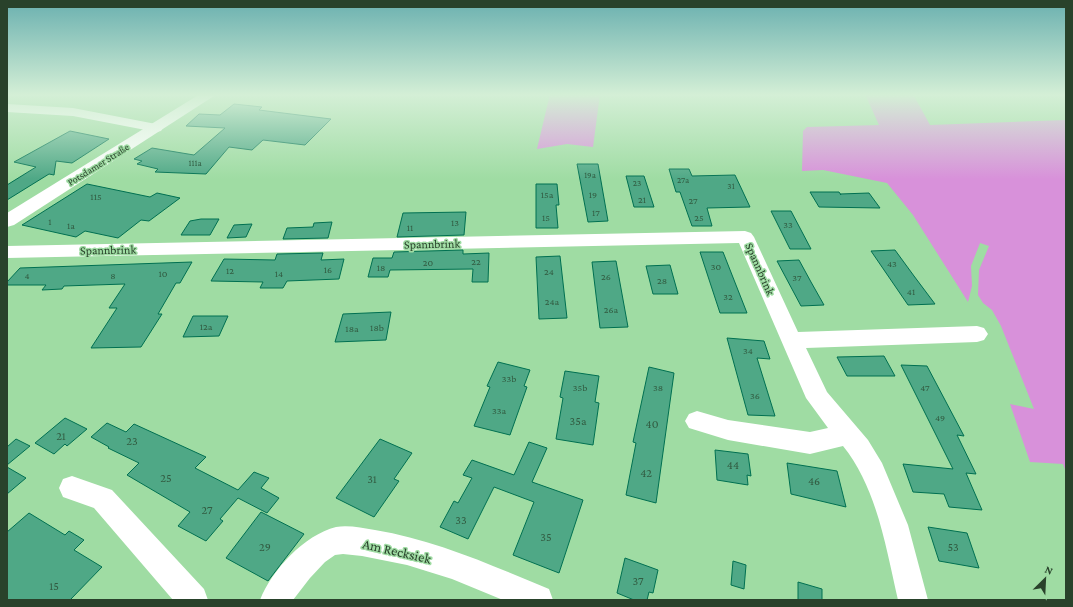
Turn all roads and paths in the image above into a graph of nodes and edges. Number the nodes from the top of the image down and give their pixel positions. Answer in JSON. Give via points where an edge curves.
{"nodes":[{"id":1,"x":127,"y":122,"type":"edge"},
{"id":2,"x":165,"y":122,"type":"edge"},
{"id":3,"x":156,"y":128,"type":"junction"},
{"id":4,"x":7,"y":221,"type":"edge"},
{"id":5,"x":7,"y":252,"type":"edge"},
{"id":6,"x":977,"y":334,"type":"dead end"},
{"id":7,"x":792,"y":340,"type":"junction"},
{"id":8,"x":697,"y":421,"type":"dead end"},
{"id":9,"x":847,"y":434,"type":"junction"},
{"id":10,"x":72,"y":488,"type":"dead end"},
{"id":11,"x":193,"y":600,"type":"edge"},
{"id":12,"x":275,"y":600,"type":"edge"},
{"id":13,"x":538,"y":600,"type":"edge"},
{"id":14,"x":914,"y":600,"type":"edge"}],
"edges":[{"from":1,"to":3,"type":"street"},
{"from":2,"to":3,"type":"street","name":"Potsdamer Straße"},
{"from":3,"to":4,"type":"street","name":"Potsdamer Straße"},
{"from":5,"to":7,"type":"street","name":"Spannbrink","via":[[745,237]]},
{"from":6,"to":7,"type":"street"},
{"from":7,"to":9,"type":"street","name":"Spannbrink","via":[[818,398]]},
{"from":8,"to":9,"type":"street","via":[[728,430],[810,443]]},
{"from":9,"to":14,"type":"street","name":"Spannbrink","via":[[863,453],[878,482]]},
{"from":10,"to":11,"type":"street","via":[[103,499]]},
{"from":12,"to":13,"type":"street","name":"Am Recksiek","via":[[299,569],[319,550],[332,542],[347,540],[391,547],[444,562]]}]}
